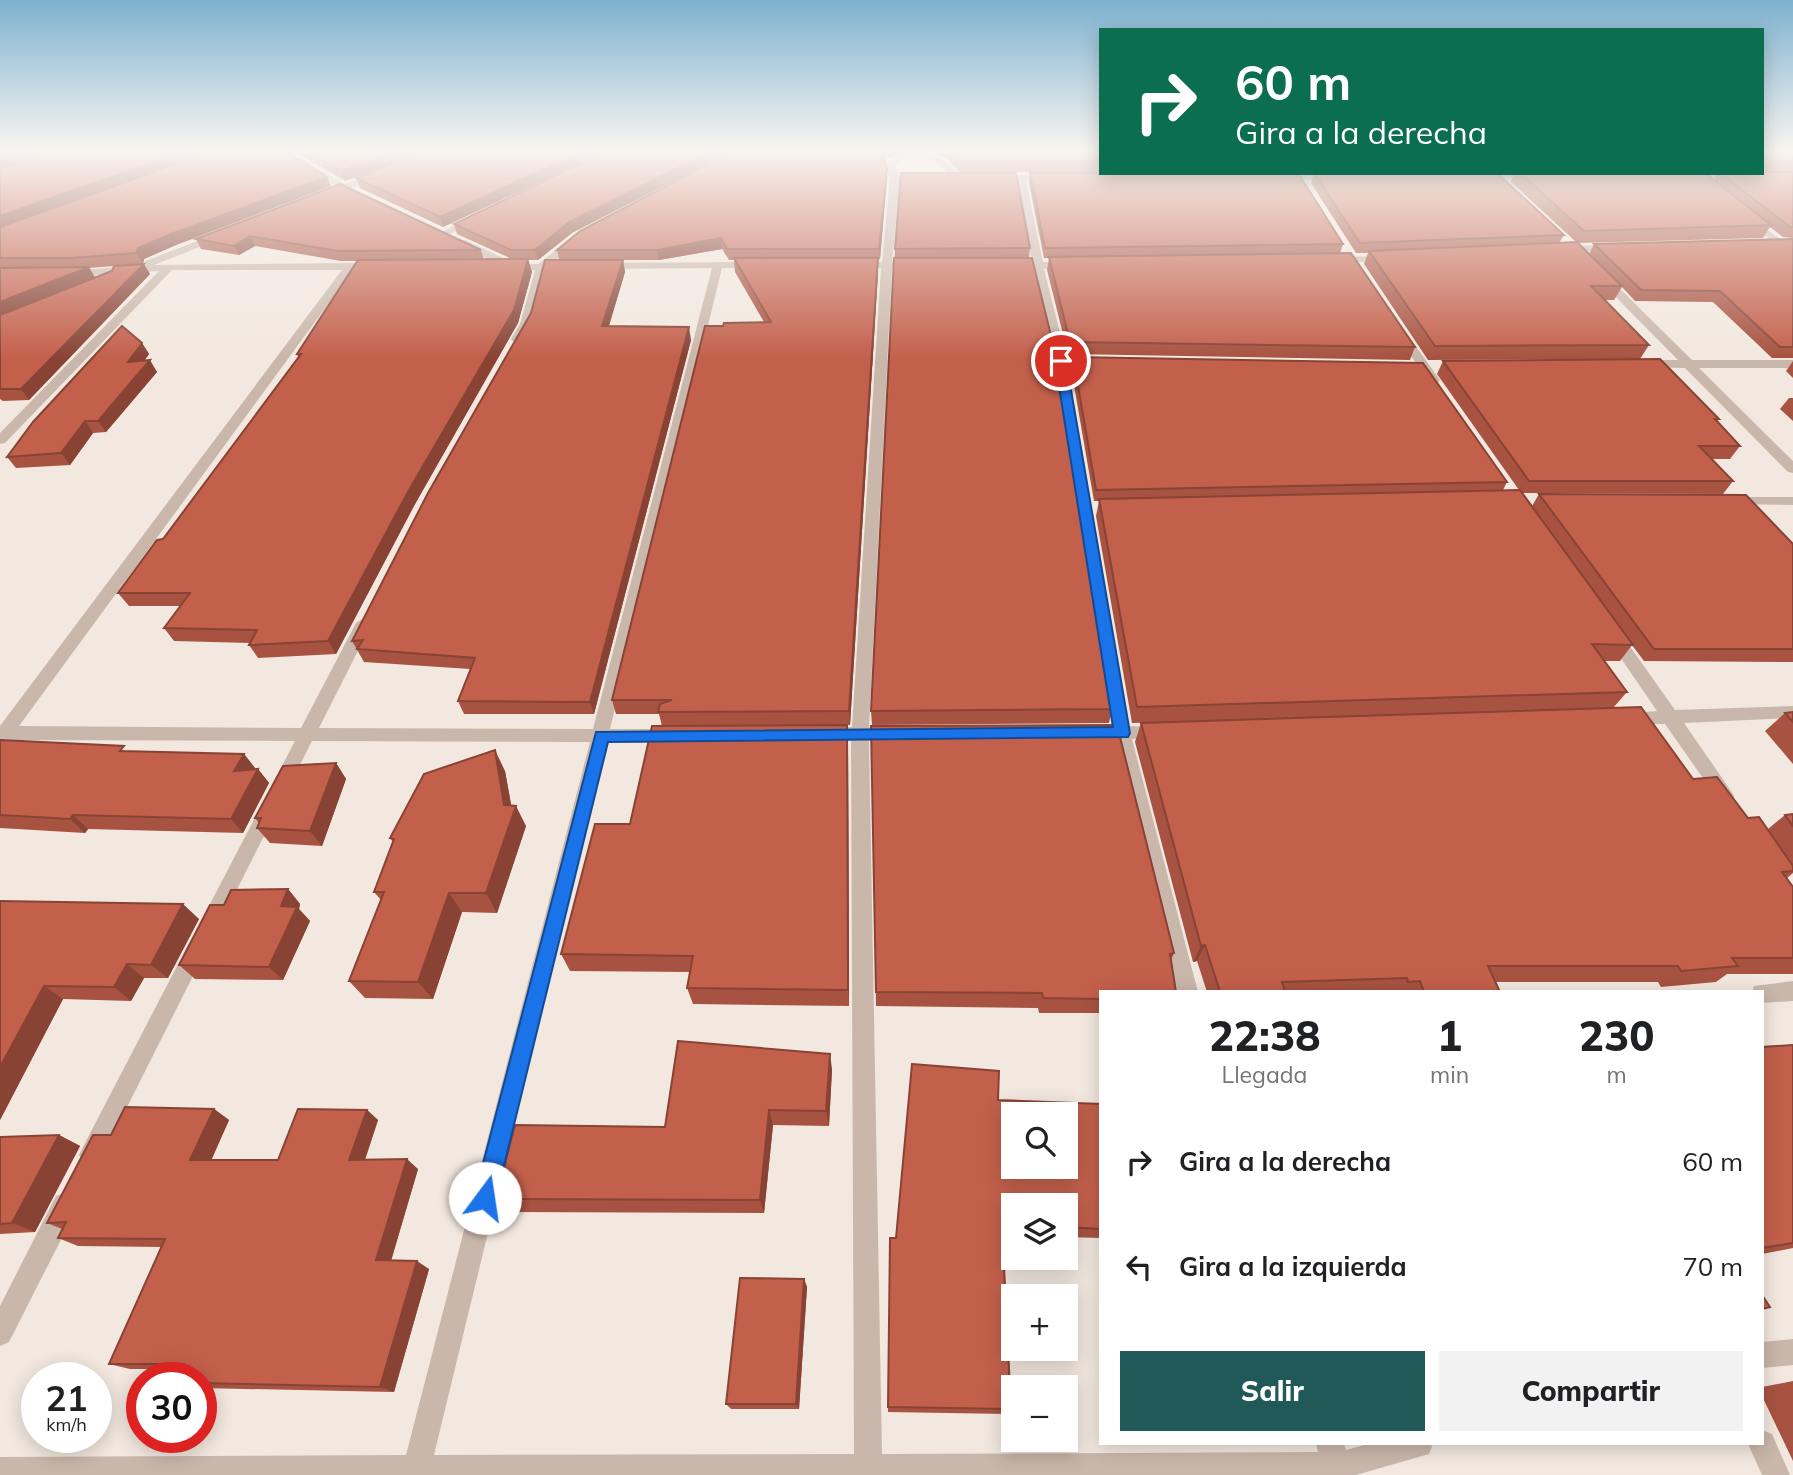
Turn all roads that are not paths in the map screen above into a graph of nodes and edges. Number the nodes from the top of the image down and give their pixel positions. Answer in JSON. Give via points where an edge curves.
{"nodes":[{"id":1,"x":470,"y":221,"type":"edge"},
{"id":2,"x":889,"y":221,"type":"edge"},
{"id":3,"x":1029,"y":221,"type":"edge"},
{"id":4,"x":1752,"y":221,"type":"edge"},
{"id":5,"x":431,"y":228,"type":"edge"},
{"id":6,"x":589,"y":230,"type":"edge"},
{"id":7,"x":231,"y":232,"type":"edge"},
{"id":8,"x":443,"y":234,"type":"junction"},
{"id":9,"x":1563,"y":239,"type":"edge"},
{"id":10,"x":1765,"y":243,"type":"edge"},
{"id":11,"x":1779,"y":243,"type":"junction"},
{"id":12,"x":1793,"y":243,"type":"edge"},
{"id":13,"x":1628,"y":247,"type":"edge"},
{"id":14,"x":1573,"y":248,"type":"junction"},
{"id":15,"x":1545,"y":250,"type":"edge"},
{"id":16,"x":1793,"y":254,"type":"edge"},
{"id":17,"x":1406,"y":257,"type":"edge"},
{"id":18,"x":1583,"y":258,"type":"edge"},
{"id":19,"x":1322,"y":261,"type":"edge"},
{"id":20,"x":887,"y":264,"type":"junction"},
{"id":21,"x":718,"y":265,"type":"junction"},
{"id":22,"x":770,"y":265,"type":"edge"},
{"id":23,"x":848,"y":265,"type":"edge"},
{"id":24,"x":928,"y":265,"type":"edge"},
{"id":25,"x":996,"y":265,"type":"edge"},
{"id":26,"x":1078,"y":265,"type":"edge"},
{"id":27,"x":351,"y":266,"type":"junction"},
{"id":28,"x":1038,"y":266,"type":"junction"},
{"id":29,"x":169,"y":267,"type":"junction"},
{"id":30,"x":392,"y":267,"type":"edge"},
{"id":31,"x":487,"y":267,"type":"edge"},
{"id":32,"x":514,"y":267,"type":"junction"},
{"id":33,"x":541,"y":267,"type":"junction"},
{"id":34,"x":1592,"y":268,"type":"edge"},
{"id":35,"x":130,"y":270,"type":"junction"},
{"id":36,"x":53,"y":274,"type":"edge"},
{"id":37,"x":91,"y":286,"type":"edge"},
{"id":38,"x":1395,"y":324,"type":"edge"},
{"id":39,"x":506,"y":360,"type":"edge"},
{"id":40,"x":1632,"y":364,"type":"edge"},
{"id":41,"x":1687,"y":364,"type":"junction"},
{"id":42,"x":1793,"y":364,"type":"edge"},
{"id":43,"x":1440,"y":389,"type":"edge"},
{"id":44,"x":0,"y":440,"type":"edge"},
{"id":45,"x":1793,"y":469,"type":"edge"},
{"id":46,"x":1710,"y":500,"type":"edge"},
{"id":47,"x":1793,"y":501,"type":"edge"},
{"id":48,"x":374,"y":602,"type":"edge"},
{"id":49,"x":1601,"y":620,"type":"edge"},
{"id":50,"x":1793,"y":712,"type":"edge"},
{"id":51,"x":1672,"y":717,"type":"junction"},
{"id":52,"x":1603,"y":719,"type":"edge"},
{"id":53,"x":1177,"y":732,"type":"edge"},
{"id":54,"x":1081,"y":733,"type":"edge"},
{"id":55,"x":1122,"y":733,"type":"junction"},
{"id":56,"x":806,"y":734,"type":"edge"},
{"id":57,"x":860,"y":734,"type":"junction"},
{"id":58,"x":916,"y":734,"type":"edge"},
{"id":59,"x":1,"y":735,"type":"edge"},
{"id":60,"x":306,"y":735,"type":"junction"},
{"id":61,"x":602,"y":736,"type":"junction"},
{"id":62,"x":697,"y":736,"type":"edge"},
{"id":63,"x":1732,"y":806,"type":"edge"},
{"id":64,"x":1186,"y":990,"type":"edge"},
{"id":65,"x":1793,"y":991,"type":"edge"},
{"id":66,"x":1764,"y":993,"type":"edge"},
{"id":67,"x":0,"y":1333,"type":"edge"},
{"id":68,"x":1793,"y":1352,"type":"edge"},
{"id":69,"x":1764,"y":1355,"type":"edge"},
{"id":70,"x":1414,"y":1445,"type":"edge"},
{"id":71,"x":1762,"y":1445,"type":"edge"},
{"id":72,"x":1336,"y":1462,"type":"edge"},
{"id":73,"x":0,"y":1471,"type":"edge"},
{"id":74,"x":868,"y":1471,"type":"edge"},
{"id":75,"x":416,"y":1472,"type":"edge"},
{"id":76,"x":1776,"y":1475,"type":"edge"}],
"edges":[{"from":1,"to":8,"type":"street"},
{"from":2,"to":20,"type":"street"},
{"from":3,"to":28,"type":"street"},
{"from":4,"to":11,"type":"street"},
{"from":5,"to":8,"type":"street"},
{"from":6,"to":33,"type":"street"},
{"from":7,"to":35,"type":"street"},
{"from":8,"to":32,"type":"street"},
{"from":9,"to":14,"type":"street"},
{"from":10,"to":11,"type":"street"},
{"from":11,"to":12,"type":"street"},
{"from":11,"to":16,"type":"street"},
{"from":13,"to":14,"type":"street"},
{"from":14,"to":15,"type":"street"},
{"from":14,"to":18,"type":"street"},
{"from":17,"to":19,"type":"street"},
{"from":20,"to":23,"type":"street"},
{"from":20,"to":24,"type":"street"},
{"from":20,"to":57,"type":"street"},
{"from":21,"to":22,"type":"street"},
{"from":21,"to":33,"type":"street"},
{"from":21,"to":61,"type":"street"},
{"from":25,"to":28,"type":"street"},
{"from":26,"to":28,"type":"street"},
{"from":27,"to":29,"type":"street"},
{"from":27,"to":30,"type":"street"},
{"from":27,"to":59,"type":"street"},
{"from":28,"to":55,"type":"street","via":[[1068,361]]},
{"from":29,"to":35,"type":"street"},
{"from":29,"to":44,"type":"street"},
{"from":31,"to":32,"type":"street"},
{"from":32,"to":33,"type":"street"},
{"from":33,"to":39,"type":"street","via":[[526,324]]},
{"from":34,"to":41,"type":"street"},
{"from":35,"to":36,"type":"street"},
{"from":35,"to":37,"type":"street"},
{"from":38,"to":43,"type":"street"},
{"from":40,"to":41,"type":"street"},
{"from":41,"to":42,"type":"street"},
{"from":41,"to":45,"type":"street"},
{"from":46,"to":47,"type":"street"},
{"from":48,"to":60,"type":"street"},
{"from":49,"to":51,"type":"street"},
{"from":50,"to":51,"type":"street"},
{"from":51,"to":52,"type":"street"},
{"from":51,"to":63,"type":"street"},
{"from":53,"to":55,"type":"street"},
{"from":54,"to":55,"type":"street"},
{"from":55,"to":64,"type":"street"},
{"from":56,"to":57,"type":"street"},
{"from":57,"to":58,"type":"street"},
{"from":57,"to":74,"type":"street"},
{"from":59,"to":60,"type":"street"},
{"from":60,"to":61,"type":"street"},
{"from":60,"to":67,"type":"street"},
{"from":61,"to":62,"type":"street"},
{"from":61,"to":75,"type":"street"},
{"from":65,"to":66,"type":"street"},
{"from":68,"to":69,"type":"street"},
{"from":70,"to":72,"type":"street"},
{"from":71,"to":76,"type":"street"},
{"from":72,"to":74,"type":"street"},
{"from":73,"to":75,"type":"street"},
{"from":74,"to":75,"type":"street"}]}
